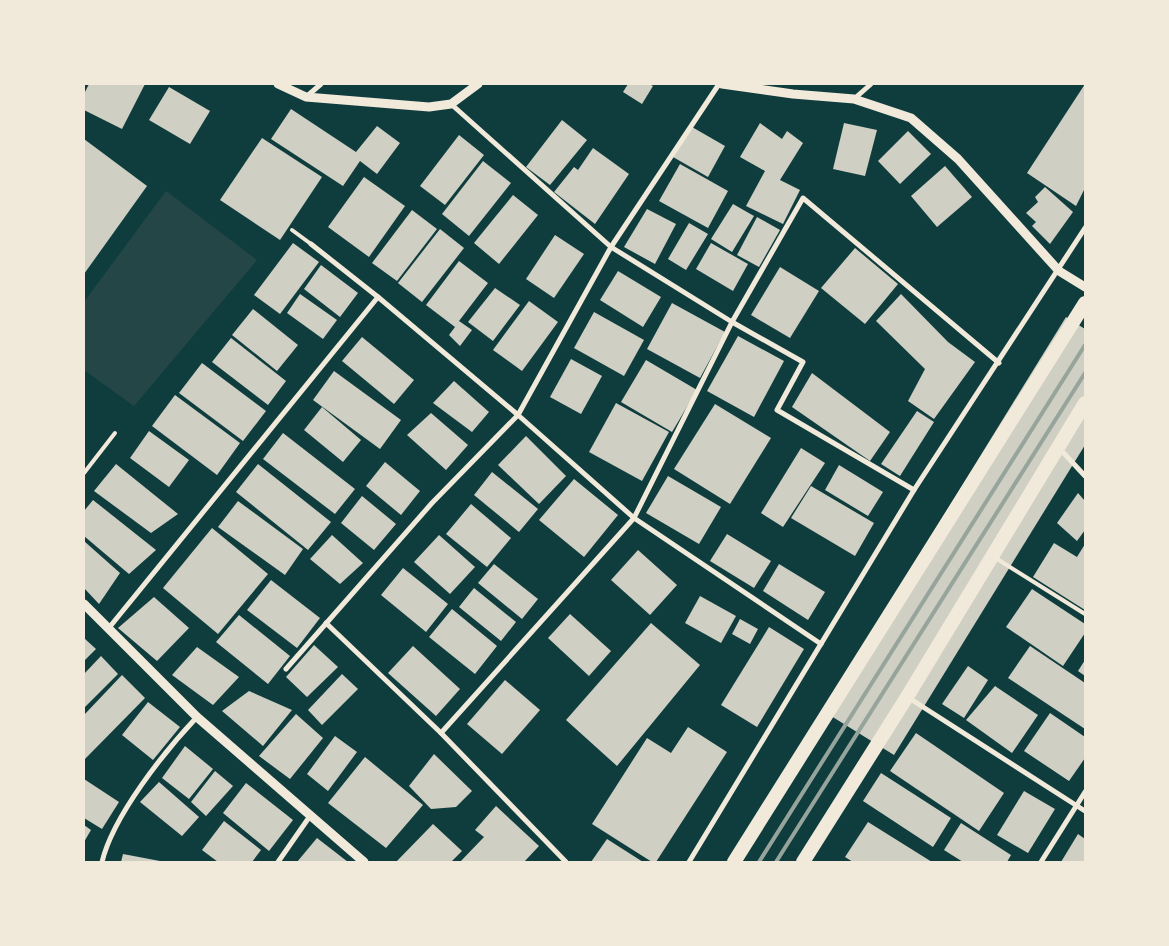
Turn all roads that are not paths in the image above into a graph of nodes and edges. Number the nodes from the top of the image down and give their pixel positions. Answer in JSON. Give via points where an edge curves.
{"nodes":[{"id":1,"x":278,"y":84,"type":"edge"},
{"id":2,"x":321,"y":84,"type":"edge"},
{"id":3,"x":478,"y":84,"type":"edge"},
{"id":4,"x":720,"y":84,"type":"edge"},
{"id":5,"x":871,"y":84,"type":"edge"},
{"id":6,"x":306,"y":97,"type":"junction"},
{"id":7,"x":854,"y":99,"type":"junction"},
{"id":8,"x":451,"y":104,"type":"junction"},
{"id":9,"x":1085,"y":228,"type":"edge"},
{"id":10,"x":292,"y":230,"type":"dead end"},
{"id":11,"x":311,"y":244,"type":"joint"},
{"id":12,"x":611,"y":247,"type":"junction"},
{"id":13,"x":1059,"y":271,"type":"junction"},
{"id":14,"x":1085,"y":287,"type":"edge"},
{"id":15,"x":378,"y":297,"type":"junction"},
{"id":16,"x":1085,"y":303,"type":"edge"},
{"id":17,"x":732,"y":322,"type":"junction"},
{"id":18,"x":999,"y":363,"type":"junction"},
{"id":19,"x":1085,"y":403,"type":"edge"},
{"id":20,"x":518,"y":415,"type":"junction"},
{"id":21,"x":115,"y":433,"type":"dead end"},
{"id":22,"x":1058,"y":447,"type":"junction"},
{"id":23,"x":84,"y":473,"type":"edge"},
{"id":24,"x":1085,"y":476,"type":"edge"},
{"id":25,"x":914,"y":490,"type":"junction"},
{"id":26,"x":634,"y":518,"type":"junction"},
{"id":27,"x":992,"y":555,"type":"junction"},
{"id":28,"x":84,"y":604,"type":"edge"},
{"id":29,"x":1085,"y":614,"type":"edge"},
{"id":30,"x":326,"y":623,"type":"junction"},
{"id":31,"x":108,"y":629,"type":"junction"},
{"id":32,"x":821,"y":644,"type":"junction"},
{"id":33,"x":286,"y":669,"type":"dead end"},
{"id":34,"x":907,"y":697,"type":"junction"},
{"id":35,"x":197,"y":717,"type":"junction"},
{"id":36,"x":441,"y":734,"type":"junction"},
{"id":37,"x":1085,"y":792,"type":"edge"},
{"id":38,"x":1076,"y":805,"type":"junction"},
{"id":39,"x":1085,"y":811,"type":"edge"},
{"id":40,"x":310,"y":816,"type":"junction"},
{"id":41,"x":102,"y":862,"type":"edge"},
{"id":42,"x":278,"y":862,"type":"edge"},
{"id":43,"x":364,"y":862,"type":"edge"},
{"id":44,"x":566,"y":862,"type":"edge"},
{"id":45,"x":689,"y":862,"type":"edge"},
{"id":46,"x":734,"y":862,"type":"edge"},
{"id":47,"x":804,"y":862,"type":"edge"},
{"id":48,"x":1041,"y":862,"type":"edge"}],
"edges":[{"from":1,"to":6,"type":"street"},
{"from":2,"to":6,"type":"street"},
{"from":3,"to":8,"type":"street"},
{"from":4,"to":7,"type":"street"},
{"from":4,"to":12,"type":"street"},
{"from":5,"to":7,"type":"street"},
{"from":6,"to":8,"type":"street","via":[[429,107]]},
{"from":7,"to":13,"type":"street","via":[[911,118],[958,159]]},
{"from":8,"to":12,"type":"street"},
{"from":9,"to":13,"type":"street"},
{"from":10,"to":11,"type":"lane"},
{"from":11,"to":15,"type":"street"},
{"from":12,"to":17,"type":"street"},
{"from":12,"to":20,"type":"street"},
{"from":13,"to":14,"type":"street"},
{"from":13,"to":18,"type":"street"},
{"from":15,"to":20,"type":"street"},
{"from":15,"to":31,"type":"street"},
{"from":16,"to":46,"type":"highway"},
{"from":17,"to":18,"type":"street","via":[[803,198]]},
{"from":17,"to":25,"type":"street","via":[[803,362],[776,410]]},
{"from":17,"to":26,"type":"street"},
{"from":18,"to":25,"type":"street"},
{"from":19,"to":22,"type":"highway"},
{"from":20,"to":26,"type":"street"},
{"from":20,"to":30,"type":"street","via":[[432,503]]},
{"from":21,"to":23,"type":"lane"},
{"from":22,"to":24,"type":"street"},
{"from":22,"to":27,"type":"highway"},
{"from":25,"to":32,"type":"street"},
{"from":26,"to":32,"type":"street"},
{"from":26,"to":36,"type":"street"},
{"from":27,"to":29,"type":"lane"},
{"from":27,"to":34,"type":"highway"},
{"from":28,"to":31,"type":"street"},
{"from":30,"to":33,"type":"street"},
{"from":30,"to":36,"type":"street"},
{"from":31,"to":35,"type":"street"},
{"from":32,"to":45,"type":"street"},
{"from":34,"to":38,"type":"street"},
{"from":34,"to":47,"type":"highway"},
{"from":35,"to":40,"type":"street"},
{"from":35,"to":41,"type":"street","via":[[126,809],[114,828]]},
{"from":36,"to":44,"type":"street"},
{"from":37,"to":38,"type":"street"},
{"from":38,"to":39,"type":"street"},
{"from":38,"to":48,"type":"street"},
{"from":40,"to":42,"type":"street"},
{"from":40,"to":43,"type":"street"}]}
